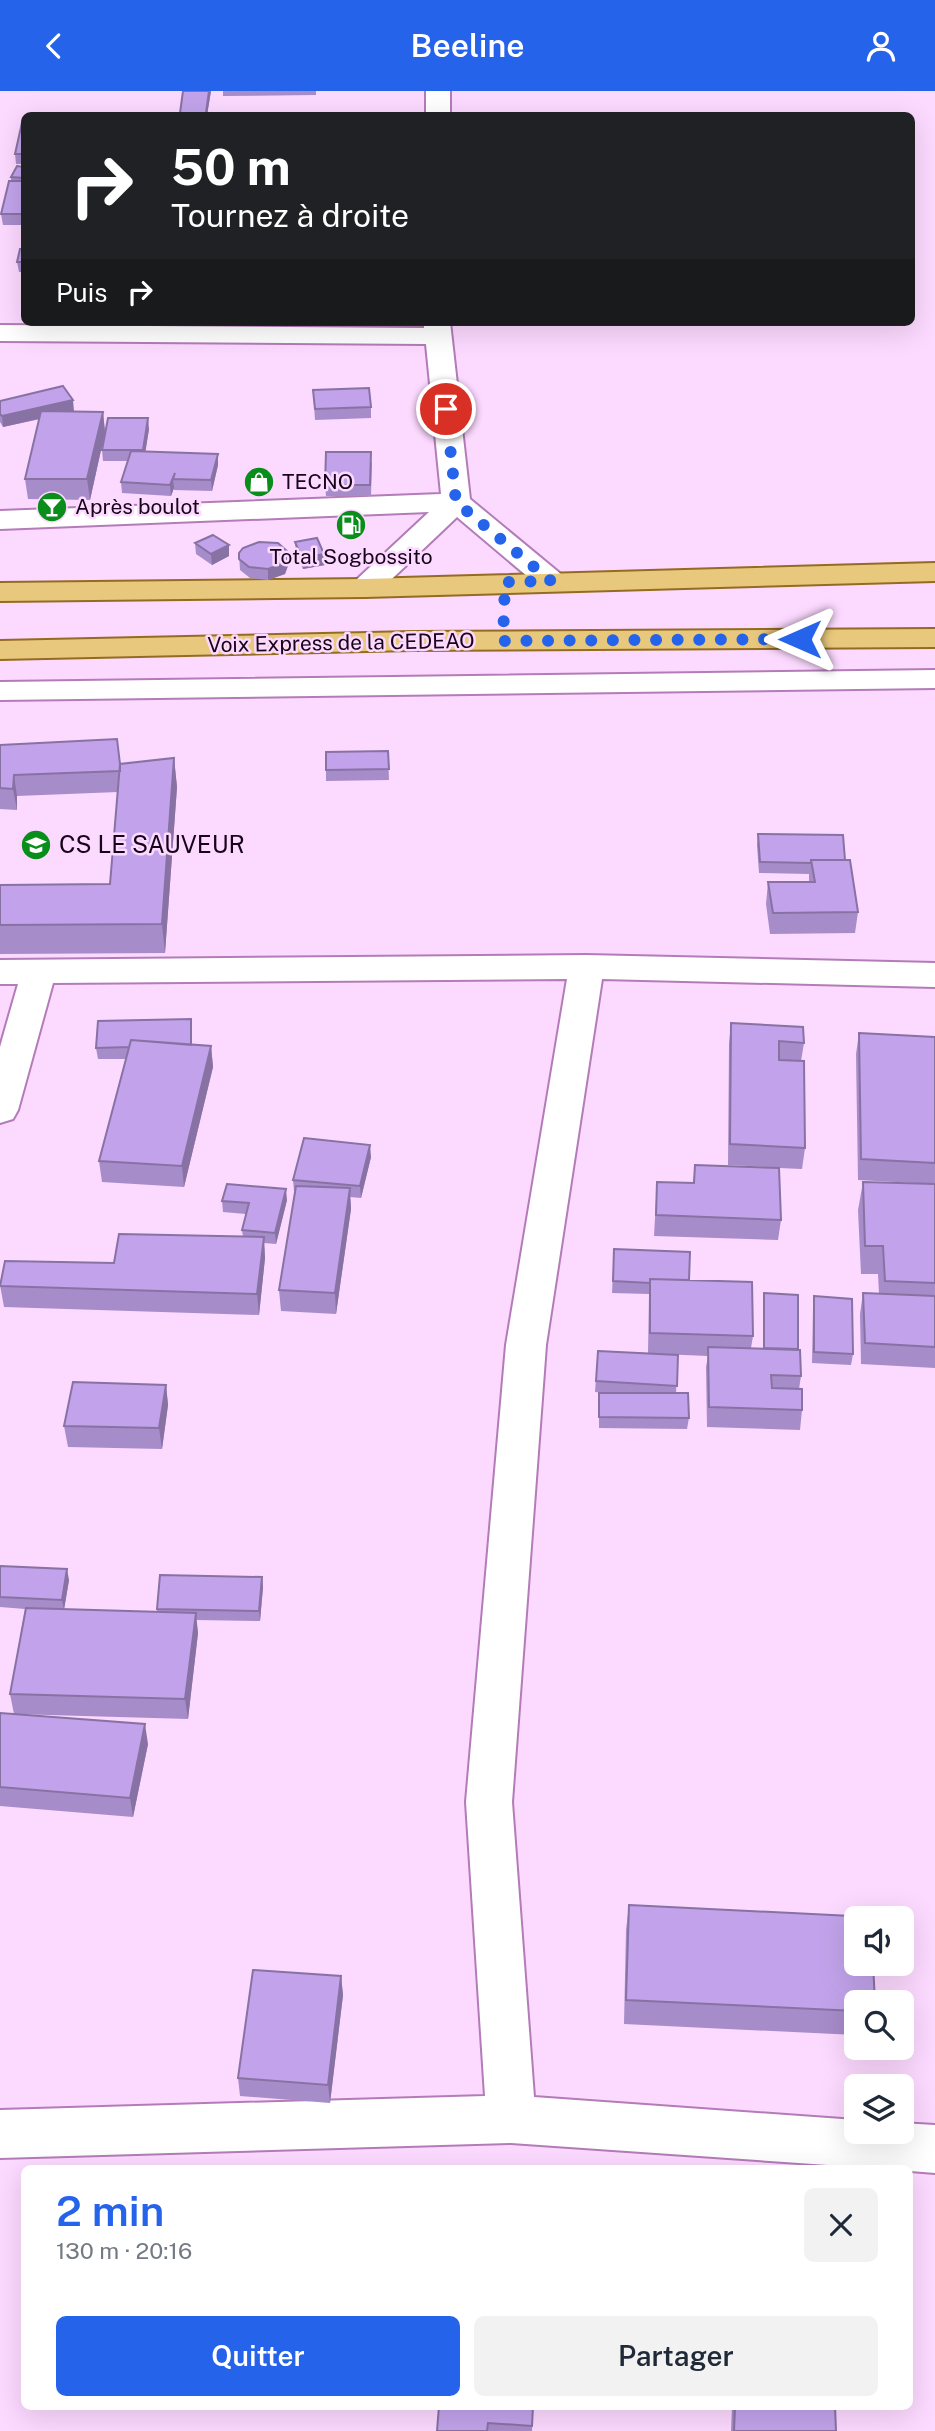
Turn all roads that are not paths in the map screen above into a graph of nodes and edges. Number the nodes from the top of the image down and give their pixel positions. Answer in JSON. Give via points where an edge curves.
{"nodes":[{"id":1,"x":438,"y":91,"type":"edge"},
{"id":2,"x":438,"y":112,"type":"edge"},
{"id":3,"x":437,"y":329,"type":"edge"},
{"id":4,"x":0,"y":333,"type":"edge"},
{"id":5,"x":456,"y":502,"type":"junction"},
{"id":6,"x":0,"y":520,"type":"edge"},
{"id":7,"x":935,"y":572,"type":"edge"},
{"id":8,"x":551,"y":581,"type":"junction"},
{"id":9,"x":505,"y":582,"type":"junction"},
{"id":10,"x":365,"y":588,"type":"junction"},
{"id":11,"x":0,"y":592,"type":"edge"},
{"id":12,"x":935,"y":638,"type":"edge"},
{"id":13,"x":503,"y":641,"type":"junction"},
{"id":14,"x":0,"y":650,"type":"edge"},
{"id":15,"x":935,"y":679,"type":"edge"},
{"id":16,"x":0,"y":691,"type":"edge"},
{"id":17,"x":586,"y":967,"type":"junction"},
{"id":18,"x":0,"y":972,"type":"edge"},
{"id":19,"x":39,"y":972,"type":"junction"},
{"id":20,"x":935,"y":975,"type":"edge"},
{"id":21,"x":0,"y":1110,"type":"edge"},
{"id":22,"x":511,"y":2119,"type":"junction"},
{"id":23,"x":0,"y":2134,"type":"edge"},
{"id":24,"x":935,"y":2149,"type":"edge"}],
"edges":[{"from":1,"to":2,"type":"street"},
{"from":3,"to":4,"type":"street"},
{"from":3,"to":5,"type":"street"},
{"from":5,"to":6,"type":"street"},
{"from":5,"to":8,"type":"street"},
{"from":5,"to":10,"type":"street"},
{"from":7,"to":8,"type":"main road"},
{"from":8,"to":9,"type":"main road"},
{"from":9,"to":10,"type":"main road"},
{"from":9,"to":13,"type":"main road"},
{"from":10,"to":11,"type":"main road"},
{"from":12,"to":13,"type":"main road","name":"Voix Express de la CEDEAO"},
{"from":13,"to":14,"type":"main road","name":"Voix Express de la CEDEAO"},
{"from":15,"to":16,"type":"street"},
{"from":17,"to":19,"type":"street"},
{"from":17,"to":20,"type":"street"},
{"from":17,"to":22,"type":"street","via":[[526,1345],[489,1802]]},
{"from":18,"to":19,"type":"street"},
{"from":19,"to":21,"type":"street"},
{"from":22,"to":23,"type":"street"},
{"from":22,"to":24,"type":"street"}]}
